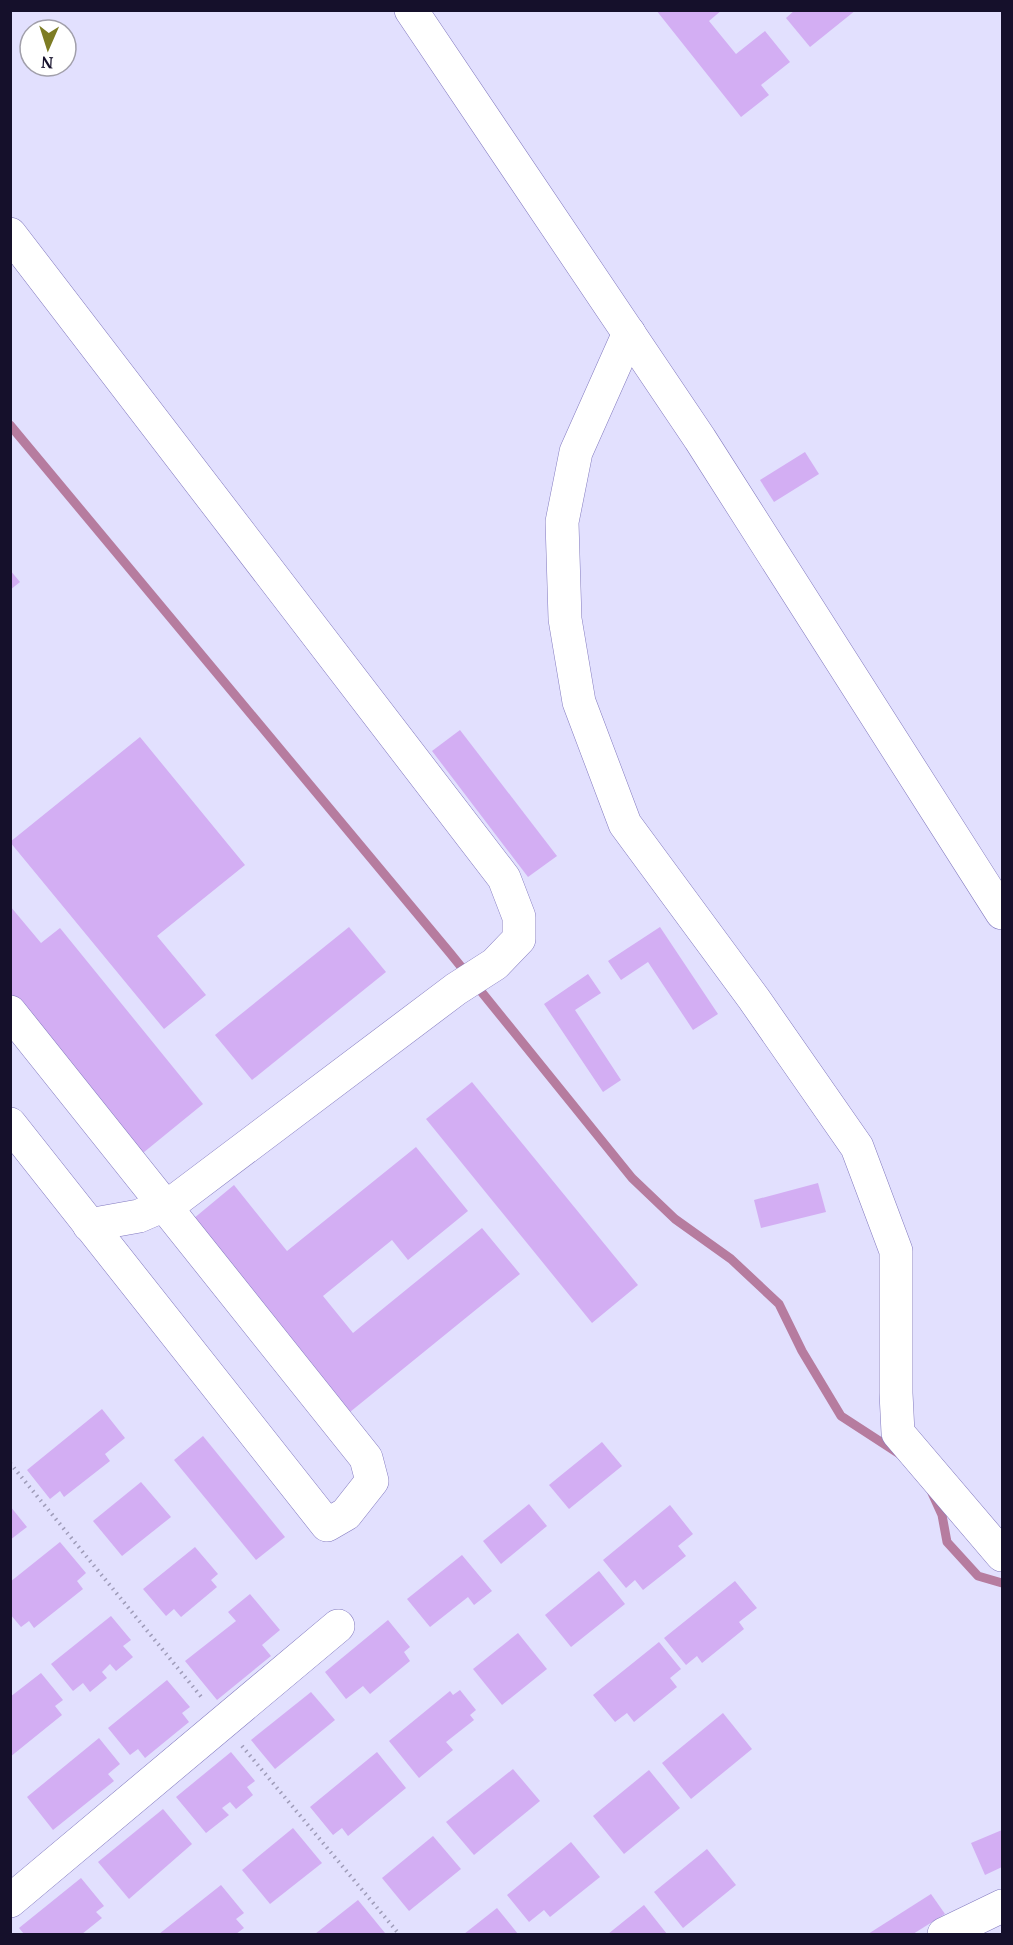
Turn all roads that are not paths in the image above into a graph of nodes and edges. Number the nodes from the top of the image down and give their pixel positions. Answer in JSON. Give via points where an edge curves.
{"nodes":[{"id":1,"x":411,"y":10,"type":"edge"},
{"id":2,"x":10,"y":234,"type":"edge"},
{"id":3,"x":629,"y":333,"type":"junction"},
{"id":4,"x":1002,"y":913,"type":"edge"},
{"id":5,"x":10,"y":1012,"type":"edge"},
{"id":6,"x":10,"y":1124,"type":"edge"},
{"id":7,"x":166,"y":1205,"type":"junction"},
{"id":8,"x":89,"y":1225,"type":"junction"},
{"id":9,"x":1002,"y":1555,"type":"edge"},
{"id":10,"x":338,"y":1626,"type":"dead end"},
{"id":11,"x":10,"y":1901,"type":"edge"},
{"id":12,"x":1002,"y":1906,"type":"edge"},
{"id":13,"x":944,"y":1935,"type":"edge"}],
"edges":[{"from":1,"to":3,"type":"street"},
{"from":2,"to":7,"type":"street","via":[[504,879],[519,917],[519,939],[495,964]]},
{"from":3,"to":4,"type":"street"},
{"from":3,"to":9,"type":"street","via":[[576,452],[562,522],[565,619],[579,702],[625,824],[857,1147],[896,1251],[898,1433]]},
{"from":5,"to":7,"type":"street"},
{"from":6,"to":8,"type":"street"},
{"from":7,"to":8,"type":"street","via":[[139,1216]]},
{"from":7,"to":8,"type":"street","via":[[366,1458],[372,1481],[346,1514],[327,1525]]},
{"from":10,"to":11,"type":"street"},
{"from":12,"to":13,"type":"street"}]}
